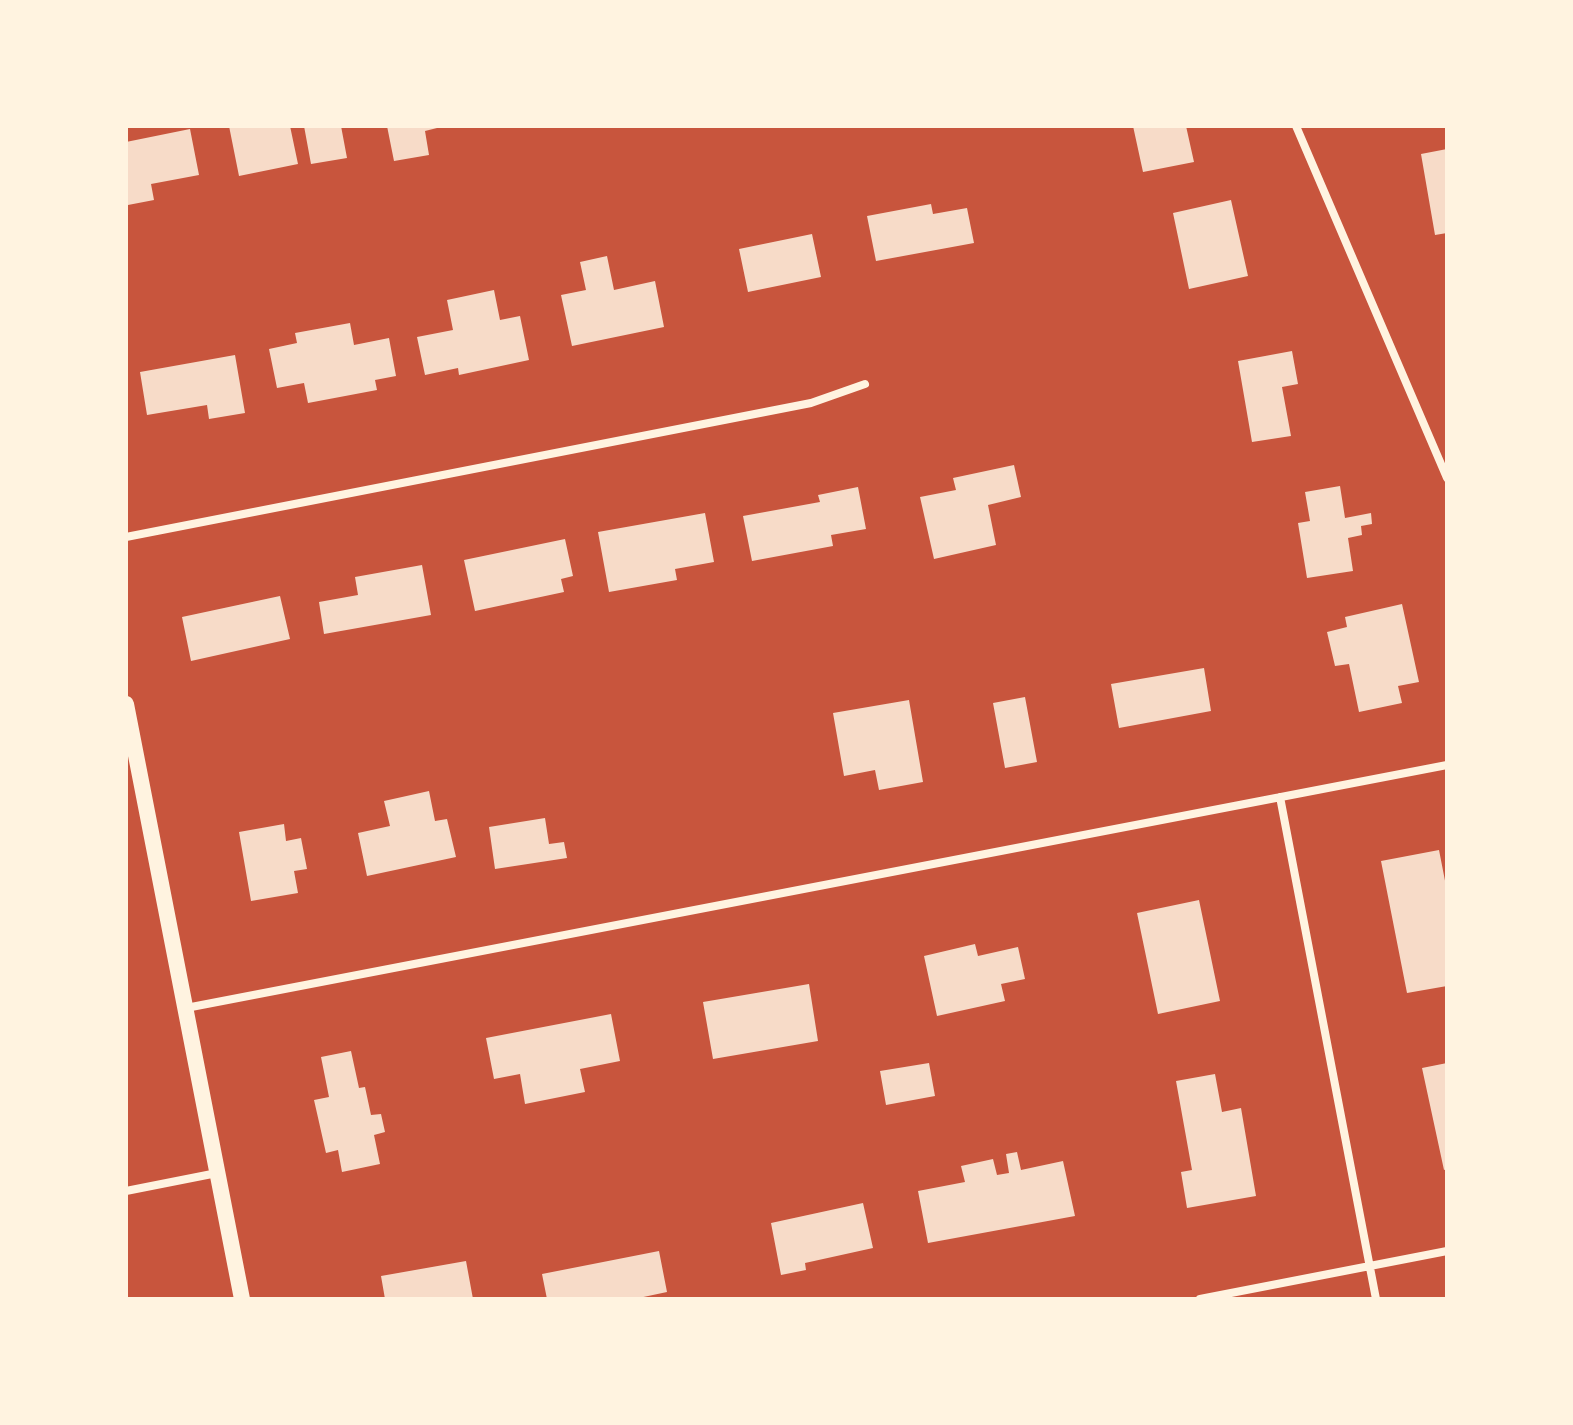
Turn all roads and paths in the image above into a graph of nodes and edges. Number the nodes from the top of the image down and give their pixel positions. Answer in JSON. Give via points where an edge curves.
{"nodes":[{"id":1,"x":1296,"y":126,"type":"edge"},
{"id":2,"x":865,"y":384,"type":"dead end"},
{"id":3,"x":1447,"y":478,"type":"edge"},
{"id":4,"x":126,"y":537,"type":"edge"},
{"id":5,"x":126,"y":704,"type":"edge"},
{"id":6,"x":1447,"y":765,"type":"edge"},
{"id":7,"x":1280,"y":797,"type":"junction"},
{"id":8,"x":186,"y":1008,"type":"junction"},
{"id":9,"x":218,"y":1173,"type":"junction"},
{"id":10,"x":126,"y":1191,"type":"edge"},
{"id":11,"x":1447,"y":1251,"type":"edge"},
{"id":12,"x":1370,"y":1265,"type":"junction"},
{"id":13,"x":242,"y":1299,"type":"edge"},
{"id":14,"x":1200,"y":1299,"type":"edge"},
{"id":15,"x":1376,"y":1299,"type":"edge"}],
"edges":[{"from":1,"to":3,"type":"street"},
{"from":2,"to":4,"type":"street","via":[[811,403]]},
{"from":5,"to":8,"type":"main road"},
{"from":6,"to":7,"type":"street"},
{"from":7,"to":8,"type":"street"},
{"from":7,"to":12,"type":"street"},
{"from":8,"to":9,"type":"main road"},
{"from":9,"to":10,"type":"street"},
{"from":9,"to":13,"type":"main road"},
{"from":11,"to":12,"type":"street"},
{"from":12,"to":14,"type":"street"},
{"from":12,"to":15,"type":"street"}]}
